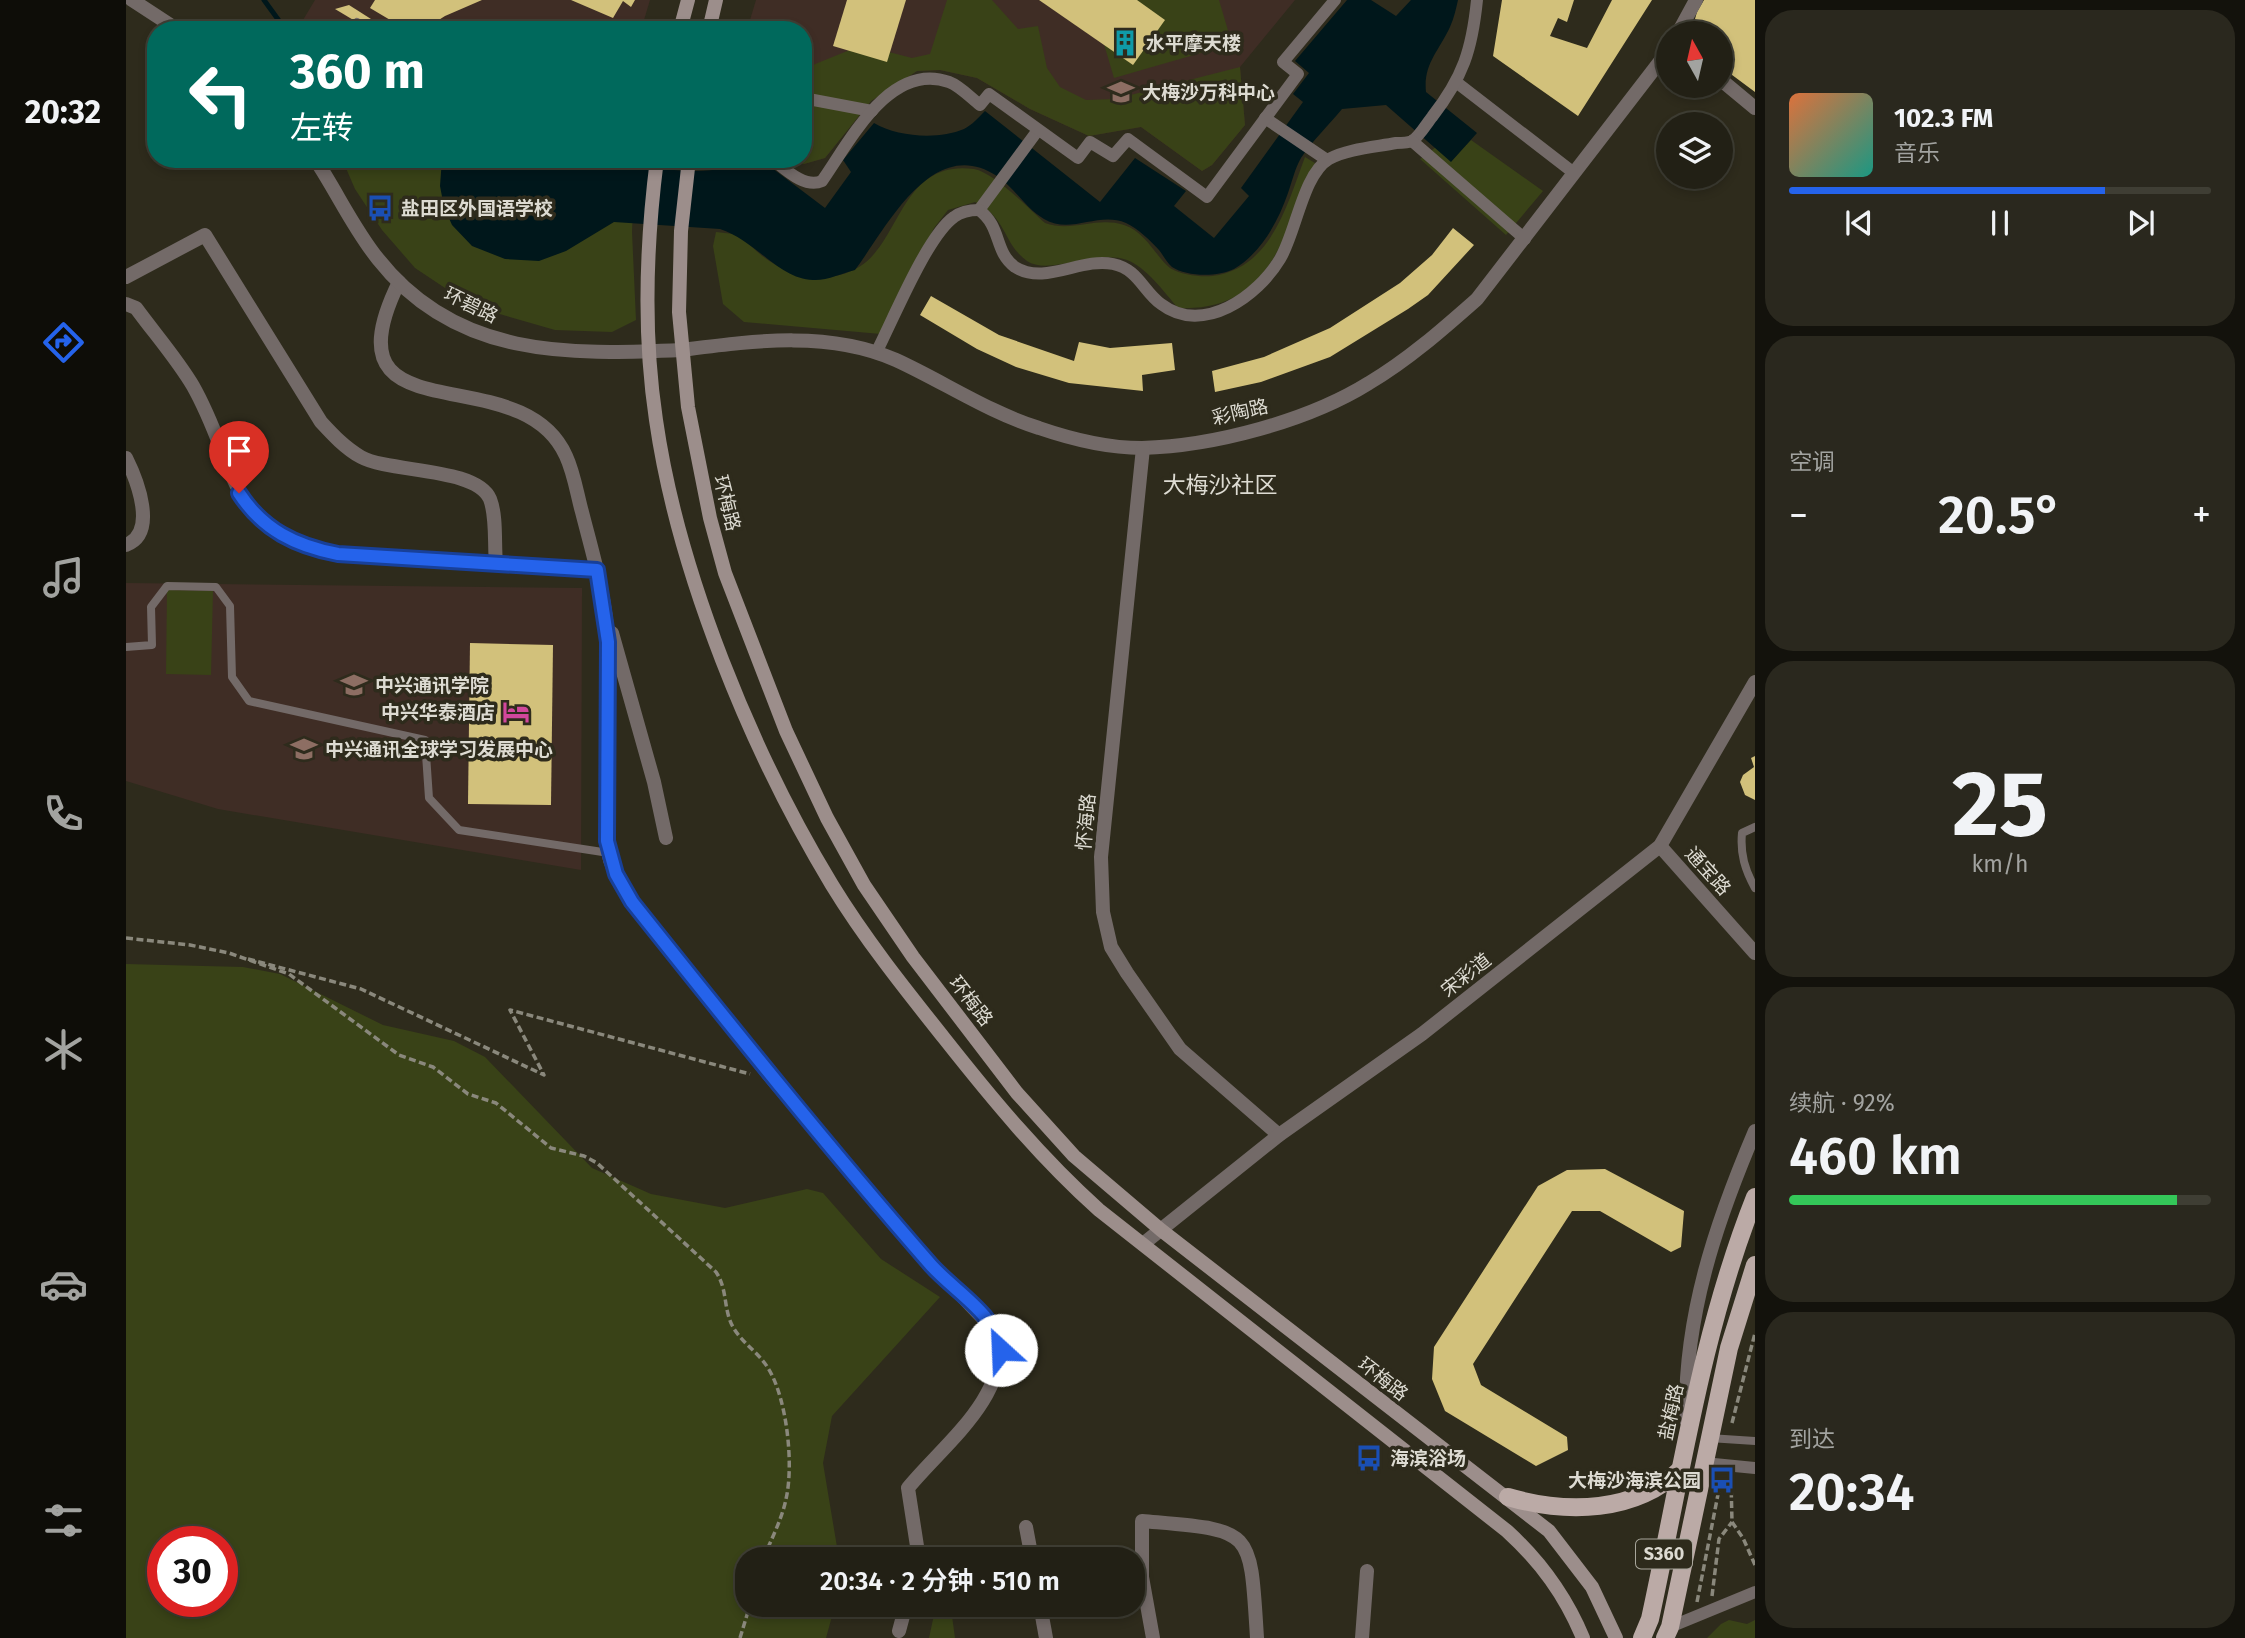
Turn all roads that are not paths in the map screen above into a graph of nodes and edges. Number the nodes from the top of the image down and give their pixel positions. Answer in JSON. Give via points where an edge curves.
{"nodes":[{"id":1,"x":132,"y":0,"type":"edge"},
{"id":2,"x":688,"y":0,"type":"edge"},
{"id":3,"x":716,"y":0,"type":"edge"},
{"id":4,"x":1335,"y":0,"type":"edge"},
{"id":5,"x":1477,"y":0,"type":"edge"},
{"id":6,"x":1696,"y":0,"type":"edge"},
{"id":7,"x":164,"y":21,"type":"edge"},
{"id":8,"x":682,"y":21,"type":"edge"},
{"id":9,"x":711,"y":21,"type":"edge"},
{"id":10,"x":1685,"y":21,"type":"edge"},
{"id":11,"x":1656,"y":67,"type":"edge"},
{"id":12,"x":1456,"y":82,"type":"junction"},
{"id":13,"x":1733,"y":90,"type":"edge"},
{"id":14,"x":812,"y":100,"type":"edge"},
{"id":15,"x":1755,"y":108,"type":"edge"},
{"id":16,"x":872,"y":111,"type":"junction"},
{"id":17,"x":1265,"y":118,"type":"junction"},
{"id":18,"x":1038,"y":130,"type":"junction"},
{"id":19,"x":1412,"y":141,"type":"junction"},
{"id":20,"x":1327,"y":160,"type":"junction"},
{"id":21,"x":320,"y":168,"type":"edge"},
{"id":22,"x":656,"y":168,"type":"edge"},
{"id":23,"x":688,"y":168,"type":"edge"},
{"id":24,"x":786,"y":168,"type":"edge"},
{"id":25,"x":1574,"y":173,"type":"junction"},
{"id":26,"x":979,"y":211,"type":"junction"},
{"id":27,"x":1524,"y":239,"type":"junction"},
{"id":28,"x":126,"y":277,"type":"edge"},
{"id":29,"x":399,"y":282,"type":"junction"},
{"id":30,"x":126,"y":304,"type":"edge"},
{"id":31,"x":682,"y":350,"type":"junction"},
{"id":32,"x":649,"y":351,"type":"junction"},
{"id":33,"x":876,"y":353,"type":"junction"},
{"id":34,"x":1143,"y":448,"type":"junction"},
{"id":35,"x":126,"y":458,"type":"edge"},
{"id":36,"x":126,"y":545,"type":"edge"},
{"id":37,"x":496,"y":563,"type":"junction"},
{"id":38,"x":597,"y":570,"type":"junction"},
{"id":39,"x":604,"y":605,"type":"junction"},
{"id":40,"x":126,"y":648,"type":"edge"},
{"id":41,"x":1755,"y":682,"type":"edge"},
{"id":42,"x":1755,"y":827,"type":"edge"},
{"id":43,"x":666,"y":838,"type":"dead end"},
{"id":44,"x":1660,"y":846,"type":"junction"},
{"id":45,"x":609,"y":853,"type":"junction"},
{"id":46,"x":1755,"y":888,"type":"edge"},
{"id":47,"x":1755,"y":953,"type":"edge"},
{"id":48,"x":1755,"y":1131,"type":"edge"},
{"id":49,"x":1279,"y":1135,"type":"junction"},
{"id":50,"x":1755,"y":1197,"type":"edge"},
{"id":51,"x":1161,"y":1230,"type":"junction"},
{"id":52,"x":1143,"y":1244,"type":"junction"},
{"id":53,"x":1755,"y":1265,"type":"edge"},
{"id":54,"x":1709,"y":1438,"type":"junction"},
{"id":55,"x":1687,"y":1441,"type":"junction"},
{"id":56,"x":1755,"y":1441,"type":"edge"},
{"id":57,"x":1704,"y":1462,"type":"junction"},
{"id":58,"x":1755,"y":1468,"type":"edge"},
{"id":59,"x":1681,"y":1469,"type":"junction"},
{"id":60,"x":1508,"y":1497,"type":"junction"},
{"id":61,"x":1026,"y":1527,"type":"dead end"},
{"id":62,"x":917,"y":1547,"type":"edge"},
{"id":63,"x":1030,"y":1547,"type":"edge"},
{"id":64,"x":1367,"y":1571,"type":"dead end"},
{"id":65,"x":1755,"y":1592,"type":"edge"},
{"id":66,"x":903,"y":1617,"type":"edge"},
{"id":67,"x":1042,"y":1617,"type":"edge"},
{"id":68,"x":899,"y":1630,"type":"dead end"},
{"id":69,"x":1668,"y":1632,"type":"edge"},
{"id":70,"x":1046,"y":1638,"type":"edge"},
{"id":71,"x":1153,"y":1638,"type":"edge"},
{"id":72,"x":1257,"y":1638,"type":"edge"},
{"id":73,"x":1362,"y":1638,"type":"edge"},
{"id":74,"x":1583,"y":1638,"type":"edge"},
{"id":75,"x":1616,"y":1638,"type":"edge"},
{"id":76,"x":1642,"y":1638,"type":"edge"}],
"edges":[{"from":1,"to":7,"type":"street"},
{"from":2,"to":8,"type":"main road"},
{"from":3,"to":9,"type":"main road"},
{"from":4,"to":17,"type":"street","via":[[1283,62],[1298,74]]},
{"from":5,"to":12,"type":"street","via":[[1473,42]]},
{"from":6,"to":10,"type":"street"},
{"from":11,"to":25,"type":"street","name":"彩陶路"},
{"from":12,"to":19,"type":"street"},
{"from":12,"to":25,"type":"street"},
{"from":13,"to":15,"type":"street"},
{"from":14,"to":16,"type":"street"},
{"from":16,"to":18,"type":"street","via":[[895,89],[932,78],[953,83],[980,105],[989,94]]},
{"from":16,"to":24,"type":"street","via":[[822,181],[808,183]]},
{"from":17,"to":18,"type":"street","via":[[1207,197],[1128,139],[1113,156],[1090,142],[1078,159]]},
{"from":17,"to":20,"type":"street"},
{"from":18,"to":26,"type":"street"},
{"from":19,"to":20,"type":"street"},
{"from":19,"to":27,"type":"street"},
{"from":20,"to":26,"type":"street","via":[[1314,177],[1282,256],[1267,279],[1241,302],[1208,314],[1180,314],[1160,304],[1135,274],[1115,264],[1091,263],[1030,274],[1014,266],[1002,252],[994,225]]},
{"from":21,"to":29,"type":"street","name":"环碧路","via":[[360,235]]},
{"from":22,"to":32,"type":"main road","via":[[650,230]]},
{"from":23,"to":31,"type":"main road","name":"环梅路","via":[[681,231]]},
{"from":25,"to":27,"type":"street","name":"彩陶路"},
{"from":26,"to":33,"type":"street","via":[[954,217],[940,231]]},
{"from":27,"to":34,"type":"street","name":"彩陶路","via":[[1477,299],[1370,383],[1283,422],[1228,436]]},
{"from":28,"to":37,"type":"street","via":[[205,235],[321,422],[342,444],[375,463],[444,474],[485,491],[491,502]]},
{"from":29,"to":32,"type":"street","name":"环碧路","via":[[450,321],[500,340],[571,352]]},
{"from":29,"to":38,"type":"street","via":[[382,327],[381,348],[387,366],[408,385],[511,407],[551,434],[569,464]]},
{"from":30,"to":37,"type":"street","via":[[136,308],[193,387],[230,479],[266,525],[310,548],[338,554]]},
{"from":31,"to":32,"type":"street","name":"环碧路"},
{"from":31,"to":33,"type":"street","name":"彩陶路","via":[[807,341]]},
{"from":31,"to":51,"type":"main road","name":"环梅路","via":[[697,462],[725,573],[786,731],[843,849],[913,957],[1040,1120],[1074,1156]]},
{"from":32,"to":52,"type":"main road","via":[[663,459],[691,573],[736,690],[807,840],[870,942],[1000,1109],[1061,1175]]},
{"from":33,"to":34,"type":"street","name":"彩陶路","via":[[1037,428],[1097,443]]},
{"from":34,"to":49,"type":"street","name":"怀海路","via":[[1101,857],[1103,912],[1111,947],[1180,1049]]},
{"from":35,"to":36,"type":"street","via":[[143,525],[138,538]]},
{"from":37,"to":38,"type":"street"},
{"from":38,"to":39,"type":"street"},
{"from":39,"to":43,"type":"street"},
{"from":39,"to":45,"type":"street"},
{"from":40,"to":45,"type":"lane","via":[[152,645],[151,607],[167,586],[216,587],[230,606],[232,677],[249,701],[425,740],[429,798],[459,830]]},
{"from":41,"to":44,"type":"street","name":"宋彩道"},
{"from":42,"to":46,"type":"lane","via":[[1742,833],[1741,847]]},
{"from":44,"to":47,"type":"street","name":"通宝路"},
{"from":44,"to":49,"type":"street","name":"宋彩道","via":[[1422,1034]]},
{"from":45,"to":62,"type":"street","via":[[632,902],[773,1080],[933,1267],[999,1335],[995,1380],[986,1398],[908,1488]]},
{"from":48,"to":55,"type":"street","via":[[1709,1254],[1689,1338]]},
{"from":49,"to":51,"type":"street","name":"宋彩道"},
{"from":50,"to":55,"type":"main road","name":"盐梅路","number":"S360","via":[[1730,1260]]},
{"from":51,"to":52,"type":"street","name":"宋彩道"},
{"from":51,"to":60,"type":"main road","name":"环梅路"},
{"from":52,"to":74,"type":"main road","via":[[1507,1531],[1557,1586]]},
{"from":53,"to":54,"type":"main road","number":"S360","via":[[1729,1348]]},
{"from":54,"to":56,"type":"lane"},
{"from":54,"to":57,"type":"main road","number":"S360"},
{"from":55,"to":59,"type":"main road","name":"盐梅路","number":"S360"},
{"from":57,"to":58,"type":"street"},
{"from":57,"to":69,"type":"main road","number":"S360"},
{"from":59,"to":60,"type":"main road","via":[[1664,1485],[1618,1503],[1560,1508]]},
{"from":59,"to":76,"type":"main road","name":"盐梅路","number":"S360","via":[[1650,1619]]},
{"from":60,"to":75,"type":"main road","name":"环梅路","via":[[1571,1555]]},
{"from":61,"to":63,"type":"street"},
{"from":64,"to":73,"type":"street"},
{"from":65,"to":69,"type":"street"},
{"from":66,"to":68,"type":"street"},
{"from":67,"to":70,"type":"street"},
{"from":71,"to":72,"type":"street","via":[[1142,1577],[1142,1521],[1212,1527],[1241,1541],[1253,1570]]}]}
